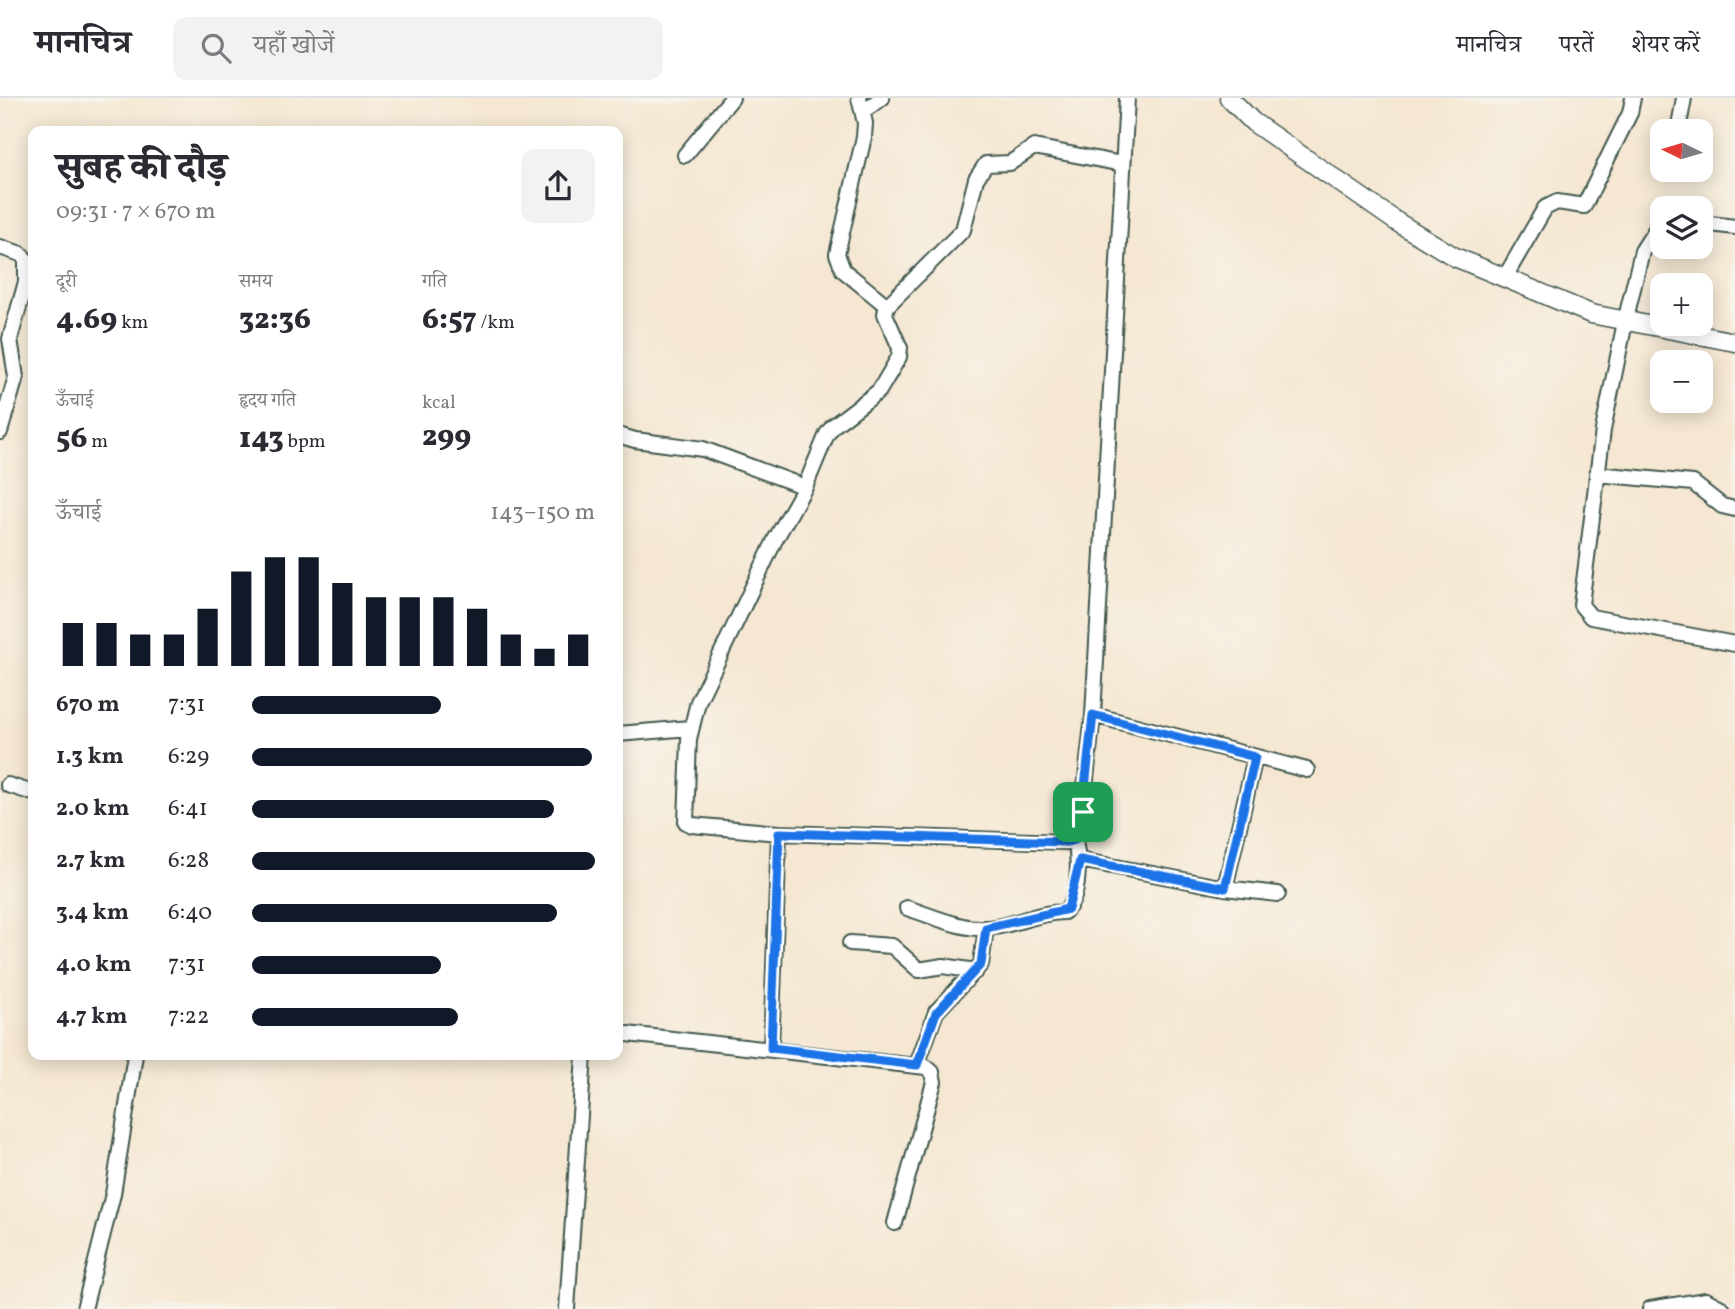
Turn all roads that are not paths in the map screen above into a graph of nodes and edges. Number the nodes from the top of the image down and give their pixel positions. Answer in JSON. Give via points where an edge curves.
{"nodes":[{"id":1,"x":732,"y":98,"type":"edge"},
{"id":2,"x":882,"y":98,"type":"edge"},
{"id":3,"x":1127,"y":98,"type":"edge"},
{"id":4,"x":1229,"y":98,"type":"edge"},
{"id":5,"x":1633,"y":98,"type":"edge"},
{"id":6,"x":1684,"y":98,"type":"edge"},
{"id":7,"x":861,"y":105,"type":"edge"},
{"id":8,"x":1680,"y":119,"type":"edge"},
{"id":9,"x":685,"y":155,"type":"dead end"},
{"id":10,"x":1122,"y":164,"type":"junction"},
{"id":11,"x":1713,"y":224,"type":"edge"},
{"id":12,"x":1735,"y":227,"type":"edge"},
{"id":13,"x":1650,"y":239,"type":"edge"},
{"id":14,"x":0,"y":247,"type":"edge"},
{"id":15,"x":1505,"y":278,"type":"junction"},
{"id":16,"x":887,"y":306,"type":"junction"},
{"id":17,"x":1625,"y":322,"type":"junction"},
{"id":18,"x":1734,"y":339,"type":"edge"},
{"id":19,"x":0,"y":432,"type":"edge"},
{"id":20,"x":623,"y":436,"type":"edge"},
{"id":21,"x":1597,"y":474,"type":"junction"},
{"id":22,"x":805,"y":487,"type":"junction"},
{"id":23,"x":1735,"y":509,"type":"edge"},
{"id":24,"x":1735,"y":644,"type":"edge"},
{"id":25,"x":1093,"y":715,"type":"junction"},
{"id":26,"x":690,"y":729,"type":"junction"},
{"id":27,"x":623,"y":734,"type":"edge"},
{"id":28,"x":1255,"y":757,"type":"junction"},
{"id":29,"x":1307,"y":771,"type":"dead end"},
{"id":30,"x":8,"y":785,"type":"dead end"},
{"id":31,"x":28,"y":791,"type":"edge"},
{"id":32,"x":779,"y":833,"type":"junction"},
{"id":33,"x":1075,"y":840,"type":"junction"},
{"id":34,"x":1080,"y":860,"type":"junction"},
{"id":35,"x":1225,"y":888,"type":"junction"},
{"id":36,"x":1278,"y":894,"type":"dead end"},
{"id":37,"x":907,"y":908,"type":"dead end"},
{"id":38,"x":986,"y":928,"type":"junction"},
{"id":39,"x":850,"y":943,"type":"dead end"},
{"id":40,"x":976,"y":971,"type":"junction"},
{"id":41,"x":623,"y":1033,"type":"edge"},
{"id":42,"x":771,"y":1048,"type":"junction"},
{"id":43,"x":134,"y":1060,"type":"edge"},
{"id":44,"x":584,"y":1060,"type":"edge"},
{"id":45,"x":917,"y":1065,"type":"junction"},
{"id":46,"x":895,"y":1223,"type":"dead end"},
{"id":47,"x":84,"y":1309,"type":"edge"},
{"id":48,"x":566,"y":1309,"type":"edge"},
{"id":49,"x":1650,"y":1309,"type":"edge"},
{"id":50,"x":1723,"y":1309,"type":"edge"}],
"edges":[{"from":1,"to":9,"type":"street"},
{"from":2,"to":7,"type":"street"},
{"from":3,"to":10,"type":"street"},
{"from":4,"to":15,"type":"street","via":[[1253,122],[1397,222],[1455,257]]},
{"from":5,"to":15,"type":"street","via":[[1584,206],[1557,202],[1545,208]]},
{"from":6,"to":8,"type":"street"},
{"from":7,"to":16,"type":"street","via":[[864,136],[837,254],[843,270]]},
{"from":10,"to":16,"type":"street","via":[[1034,148],[1010,163],[986,164],[976,179],[963,230]]},
{"from":10,"to":25,"type":"street"},
{"from":11,"to":12,"type":"street"},
{"from":13,"to":17,"type":"street","via":[[1642,251]]},
{"from":14,"to":19,"type":"street","via":[[21,254],[27,268],[10,340],[16,377]]},
{"from":15,"to":17,"type":"street","via":[[1591,314]]},
{"from":16,"to":22,"type":"street","via":[[885,314],[899,356],[879,391],[833,426]]},
{"from":17,"to":18,"type":"street"},
{"from":17,"to":21,"type":"street"},
{"from":20,"to":22,"type":"street","via":[[703,449]]},
{"from":21,"to":23,"type":"street","via":[[1693,483],[1722,506]]},
{"from":21,"to":24,"type":"street","via":[[1581,598],[1584,612]]},
{"from":22,"to":26,"type":"street","via":[[763,565],[698,702]]},
{"from":25,"to":28,"type":"street"},
{"from":25,"to":33,"type":"street","via":[[1080,833]]},
{"from":26,"to":27,"type":"street"},
{"from":26,"to":32,"type":"street","via":[[686,821]]},
{"from":28,"to":29,"type":"street"},
{"from":28,"to":35,"type":"street"},
{"from":30,"to":31,"type":"street"},
{"from":32,"to":33,"type":"street"},
{"from":32,"to":42,"type":"street"},
{"from":33,"to":34,"type":"street"},
{"from":34,"to":35,"type":"street"},
{"from":34,"to":38,"type":"street","via":[[1068,909]]},
{"from":35,"to":36,"type":"street"},
{"from":37,"to":38,"type":"street","via":[[962,926]]},
{"from":38,"to":40,"type":"street"},
{"from":39,"to":40,"type":"street","via":[[892,946],[919,970],[943,966]]},
{"from":40,"to":45,"type":"street","via":[[936,1013]]},
{"from":41,"to":42,"type":"street"},
{"from":42,"to":45,"type":"street"},
{"from":43,"to":47,"type":"street","via":[[113,1194]]},
{"from":44,"to":48,"type":"street"},
{"from":45,"to":46,"type":"street","via":[[932,1072],[934,1082]]},
{"from":49,"to":50,"type":"street","via":[[1706,1300]]}]}
